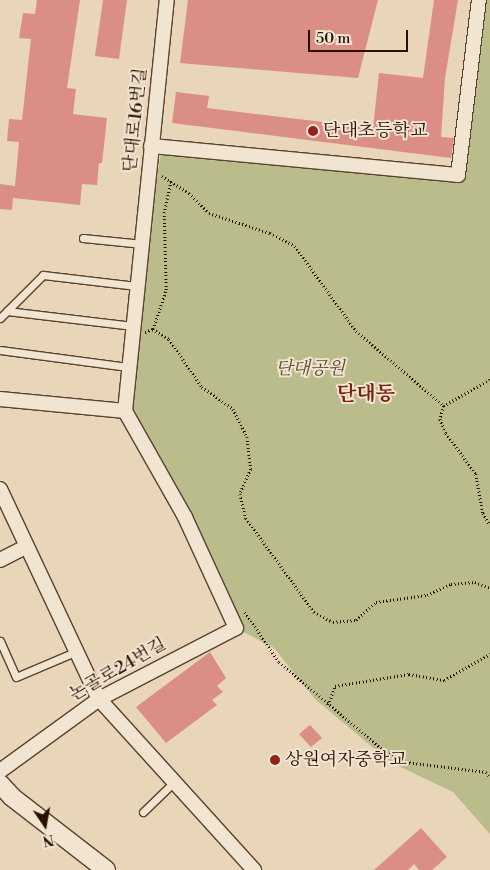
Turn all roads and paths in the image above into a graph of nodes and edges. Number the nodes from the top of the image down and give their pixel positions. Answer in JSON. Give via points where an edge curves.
{"nodes":[{"id":1,"x":167,"y":0,"type":"edge"},
{"id":2,"x":479,"y":0,"type":"edge"},
{"id":3,"x":151,"y":146,"type":"junction"},
{"id":4,"x":159,"y":174,"type":"dead end"},
{"id":5,"x":171,"y":181,"type":"junction"},
{"id":6,"x":83,"y":238,"type":"dead end"},
{"id":7,"x":142,"y":244,"type":"junction"},
{"id":8,"x":136,"y":286,"type":"junction"},
{"id":9,"x":7,"y":311,"type":"junction"},
{"id":10,"x":0,"y":318,"type":"edge"},
{"id":11,"x":153,"y":329,"type":"junction"},
{"id":12,"x":132,"y":331,"type":"junction"},
{"id":13,"x":0,"y":350,"type":"edge"},
{"id":14,"x":128,"y":367,"type":"junction"},
{"id":15,"x":490,"y":380,"type":"edge"},
{"id":16,"x":0,"y":399,"type":"edge"},
{"id":17,"x":444,"y":406,"type":"junction"},
{"id":18,"x":125,"y":411,"type":"junction"},
{"id":19,"x":0,"y":489,"type":"edge"},
{"id":20,"x":490,"y":525,"type":"edge"},
{"id":21,"x":27,"y":546,"type":"junction"},
{"id":22,"x":0,"y":560,"type":"edge"},
{"id":23,"x":490,"y":588,"type":"edge"},
{"id":24,"x":240,"y":605,"type":"dead end"},
{"id":25,"x":0,"y":641,"type":"edge"},
{"id":26,"x":75,"y":652,"type":"junction"},
{"id":27,"x":490,"y":654,"type":"edge"},
{"id":28,"x":99,"y":699,"type":"junction"},
{"id":29,"x":327,"y":705,"type":"junction"},
{"id":30,"x":490,"y":769,"type":"edge"},
{"id":31,"x":0,"y":771,"type":"edge"},
{"id":32,"x":486,"y":772,"type":"junction"},
{"id":33,"x":490,"y":777,"type":"edge"},
{"id":34,"x":173,"y":782,"type":"junction"},
{"id":35,"x":0,"y":784,"type":"edge"},
{"id":36,"x":143,"y":812,"type":"dead end"},
{"id":37,"x":106,"y":870,"type":"edge"},
{"id":38,"x":254,"y":870,"type":"edge"}],
"edges":[{"from":1,"to":3,"type":"street","name":"단대로16번길"},
{"from":2,"to":3,"type":"street","via":[[458,175]]},
{"from":3,"to":7,"type":"street","name":"단대로16번길"},
{"from":4,"to":5,"type":"path"},
{"from":5,"to":11,"type":"path","via":[[164,213],[166,290]]},
{"from":5,"to":17,"type":"path","via":[[209,213],[295,246],[356,331]]},
{"from":6,"to":7,"type":"lane"},
{"from":7,"to":8,"type":"street","name":"단대로16번길"},
{"from":8,"to":9,"type":"lane","via":[[43,276]]},
{"from":8,"to":12,"type":"street","name":"단대로16번길"},
{"from":9,"to":10,"type":"lane"},
{"from":9,"to":12,"type":"lane"},
{"from":11,"to":12,"type":"path"},
{"from":11,"to":23,"type":"path","via":[[169,339],[202,387],[234,409],[247,437],[251,469],[240,494],[246,518],[314,612],[333,622],[356,620],[376,602],[426,595],[451,584],[475,582]]},
{"from":12,"to":14,"type":"street","name":"단대로16번길"},
{"from":13,"to":14,"type":"lane"},
{"from":14,"to":18,"type":"street","name":"단대로16번길"},
{"from":15,"to":17,"type":"path"},
{"from":16,"to":18,"type":"street"},
{"from":17,"to":20,"type":"path","via":[[440,419],[446,433],[476,474],[483,512]]},
{"from":18,"to":28,"type":"street","name":"논골로24번길","via":[[185,517],[236,628]]},
{"from":19,"to":21,"type":"street"},
{"from":21,"to":22,"type":"street"},
{"from":21,"to":26,"type":"street"},
{"from":24,"to":29,"type":"path","via":[[279,662]]},
{"from":25,"to":26,"type":"lane","via":[[16,677]]},
{"from":26,"to":28,"type":"street"},
{"from":27,"to":29,"type":"path","via":[[444,680],[409,674],[335,686]]},
{"from":28,"to":31,"type":"street","name":"논골로24번길"},
{"from":28,"to":34,"type":"street"},
{"from":29,"to":32,"type":"path","via":[[383,750],[406,762]]},
{"from":30,"to":32,"type":"path"},
{"from":32,"to":33,"type":"path"},
{"from":34,"to":36,"type":"lane"},
{"from":34,"to":38,"type":"street"},
{"from":35,"to":37,"type":"street","via":[[12,797]]}]}
